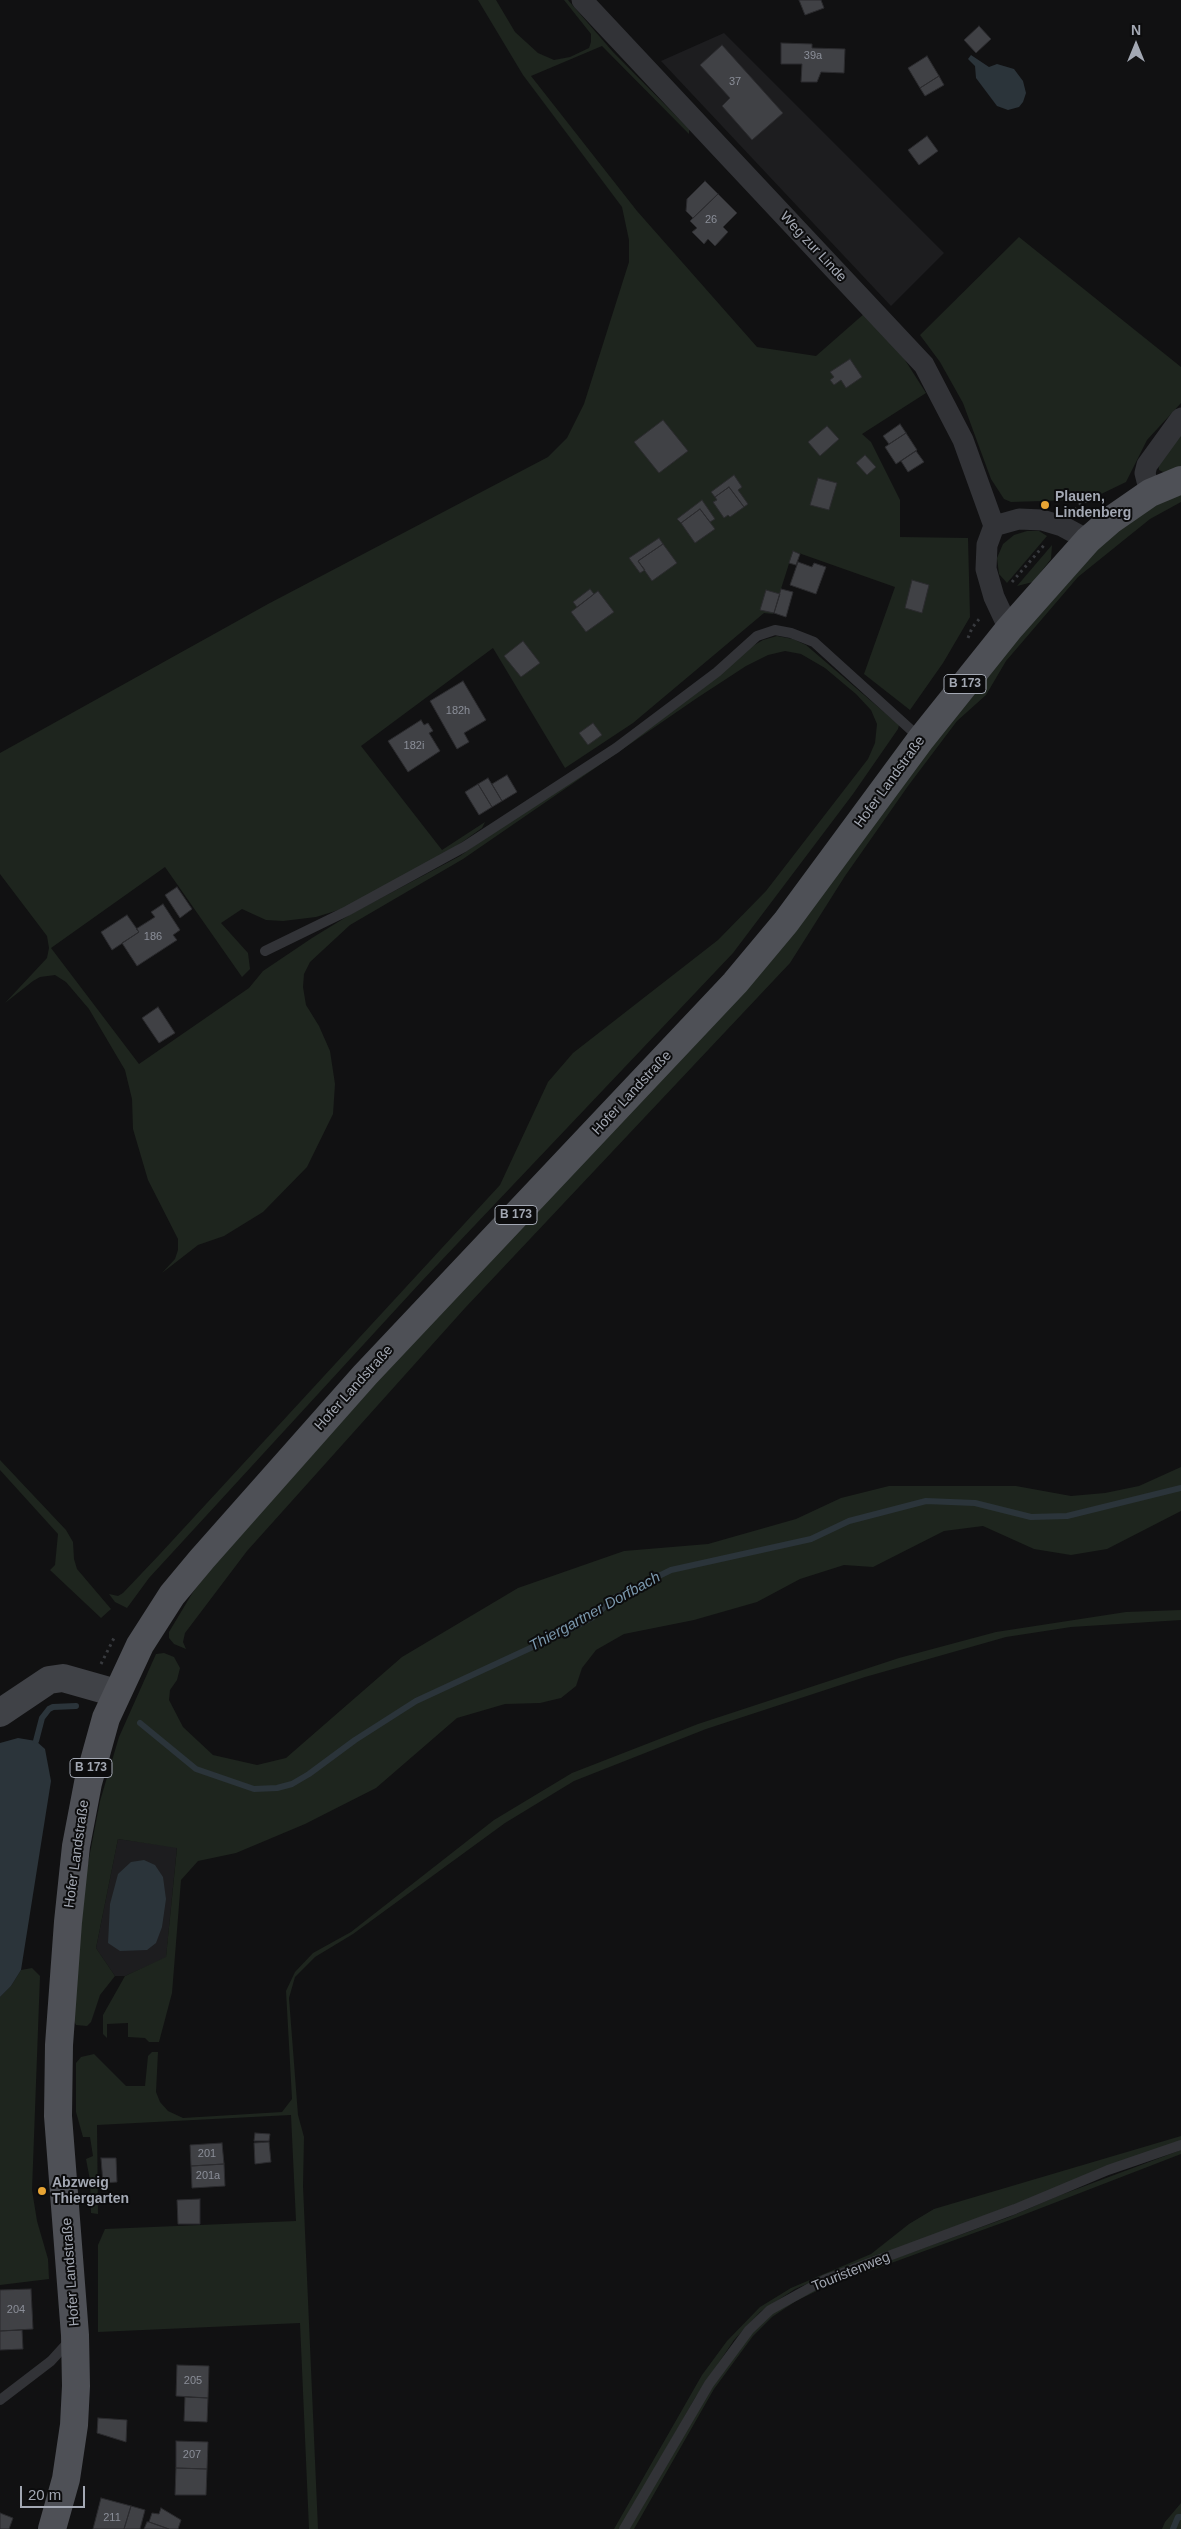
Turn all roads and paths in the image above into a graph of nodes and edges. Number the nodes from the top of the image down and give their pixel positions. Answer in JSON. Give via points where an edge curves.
{"nodes":[{"id":1,"x":582,"y":0,"type":"edge"},
{"id":2,"x":1181,"y":418,"type":"edge"},
{"id":3,"x":1181,"y":480,"type":"edge"},
{"id":4,"x":1150,"y":493,"type":"junction"},
{"id":5,"x":1102,"y":500,"type":"dead end"},
{"id":6,"x":994,"y":526,"type":"junction"},
{"id":7,"x":1062,"y":526,"type":"junction"},
{"id":8,"x":1088,"y":540,"type":"junction"},
{"id":9,"x":995,"y":601,"type":"junction"},
{"id":10,"x":1009,"y":629,"type":"junction"},
{"id":11,"x":967,"y":642,"type":"dead end"},
{"id":12,"x":921,"y":738,"type":"junction"},
{"id":13,"x":265,"y":951,"type":"dead end"},
{"id":14,"x":118,"y":1632,"type":"dead end"},
{"id":15,"x":104,"y":1689,"type":"junction"},
{"id":16,"x":0,"y":1713,"type":"edge"},
{"id":17,"x":1181,"y":2145,"type":"edge"},
{"id":18,"x":75,"y":2335,"type":"junction"},
{"id":19,"x":0,"y":2400,"type":"edge"},
{"id":20,"x":52,"y":2529,"type":"edge"},
{"id":21,"x":624,"y":2529,"type":"edge"}],
"edges":[{"from":1,"to":6,"type":"street","name":"Weg zur Linde","via":[[924,365],[964,440]]},
{"from":2,"to":4,"type":"street","via":[[1147,465],[1145,473]]},
{"from":3,"to":4,"type":"main road","name":"Hofer Landstraße","number":"B 173"},
{"from":4,"to":8,"type":"main road","name":"Hofer Landstraße","number":"B 173"},
{"from":5,"to":7,"type":"path","via":[[1082,502]]},
{"from":6,"to":7,"type":"street","via":[[1018,520],[1042,520]]},
{"from":6,"to":9,"type":"street","via":[[987,545],[986,569]]},
{"from":7,"to":8,"type":"street"},
{"from":7,"to":9,"type":"path"},
{"from":8,"to":10,"type":"main road","name":"Hofer Landstraße","number":"B 173"},
{"from":9,"to":10,"type":"street"},
{"from":9,"to":11,"type":"path","via":[[972,628]]},
{"from":10,"to":12,"type":"main road","name":"Hofer Landstraße","number":"B 173"},
{"from":12,"to":13,"type":"lane","via":[[814,642],[775,630],[757,636],[717,672],[616,748],[464,847],[347,911]]},
{"from":12,"to":15,"type":"main road","name":"Hofer Landstraße","number":"B 173","via":[[792,914],[735,983],[366,1375],[202,1559]]},
{"from":14,"to":15,"type":"path"},
{"from":15,"to":16,"type":"street","via":[[63,1678],[49,1680]]},
{"from":15,"to":18,"type":"main road","name":"Hofer Landstraße","number":"B 173","via":[[98,1744],[82,1810],[68,1922],[59,2045],[58,2116]]},
{"from":17,"to":21,"type":"lane","name":"Touristenweg","via":[[824,2280],[770,2310],[749,2330],[709,2384]]},
{"from":18,"to":19,"type":"lane","via":[[50,2361]]},
{"from":18,"to":20,"type":"main road","name":"Hofer Landstraße","number":"B 173","via":[[74,2425],[66,2479]]}]}
